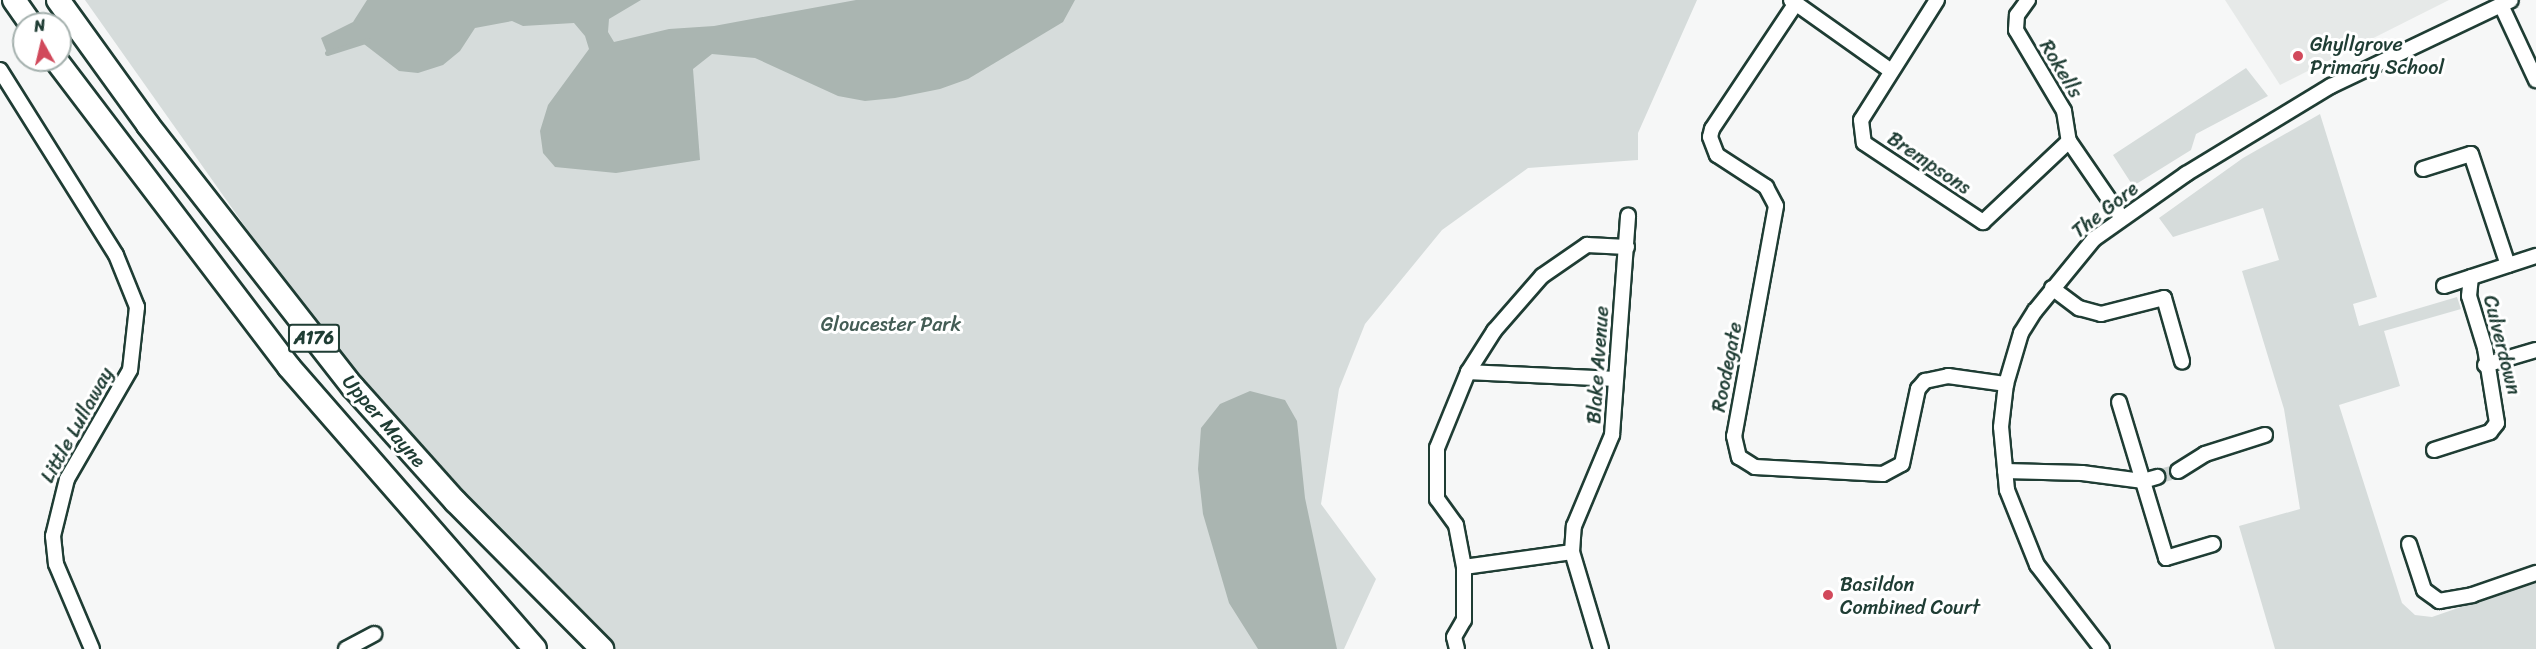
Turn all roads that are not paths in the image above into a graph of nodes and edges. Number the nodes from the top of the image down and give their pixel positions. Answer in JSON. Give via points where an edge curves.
{"nodes":[{"id":1,"x":58,"y":0,"type":"edge"},
{"id":2,"x":1938,"y":0,"type":"edge"},
{"id":3,"x":2028,"y":0,"type":"edge"},
{"id":4,"x":1794,"y":2,"type":"edge"},
{"id":5,"x":2506,"y":2,"type":"edge"},
{"id":6,"x":0,"y":70,"type":"edge"},
{"id":7,"x":1890,"y":70,"type":"junction"},
{"id":8,"x":65,"y":72,"type":"edge"},
{"id":9,"x":2536,"y":80,"type":"edge"},
{"id":10,"x":2069,"y":141,"type":"junction"},
{"id":11,"x":2423,"y":169,"type":"dead end"},
{"id":12,"x":1628,"y":216,"type":"dead end"},
{"id":13,"x":2122,"y":218,"type":"junction"},
{"id":14,"x":1627,"y":247,"type":"junction"},
{"id":15,"x":2536,"y":256,"type":"edge"},
{"id":16,"x":2508,"y":265,"type":"junction"},
{"id":17,"x":2471,"y":277,"type":"junction"},
{"id":18,"x":2444,"y":286,"type":"dead end"},
{"id":19,"x":2052,"y":288,"type":"junction"},
{"id":20,"x":2536,"y":350,"type":"edge"},
{"id":21,"x":2182,"y":361,"type":"dead end"},
{"id":22,"x":2485,"y":365,"type":"junction"},
{"id":23,"x":1468,"y":372,"type":"junction"},
{"id":24,"x":1615,"y":379,"type":"junction"},
{"id":25,"x":2006,"y":384,"type":"junction"},
{"id":26,"x":2119,"y":402,"type":"dead end"},
{"id":27,"x":2265,"y":435,"type":"dead end"},
{"id":28,"x":2434,"y":450,"type":"dead end"},
{"id":29,"x":2005,"y":471,"type":"junction"},
{"id":30,"x":2178,"y":471,"type":"tunnel mouth"},
{"id":31,"x":2150,"y":479,"type":"junction"},
{"id":32,"x":2213,"y":544,"type":"dead end"},
{"id":33,"x":2409,"y":544,"type":"dead end"},
{"id":34,"x":1572,"y":552,"type":"junction"},
{"id":35,"x":1464,"y":567,"type":"junction"},
{"id":36,"x":2536,"y":573,"type":"edge"},
{"id":37,"x":374,"y":634,"type":"dead end"},
{"id":38,"x":92,"y":649,"type":"edge"},
{"id":39,"x":346,"y":649,"type":"edge"},
{"id":40,"x":535,"y":649,"type":"edge"},
{"id":41,"x":602,"y":649,"type":"edge"},
{"id":42,"x":1457,"y":649,"type":"edge"},
{"id":43,"x":1601,"y":649,"type":"edge"},
{"id":44,"x":2102,"y":649,"type":"edge"}],
"edges":[{"from":1,"to":41,"type":"main road","name":"Upper Mayne","number":"A176","via":[[148,125],[353,387],[480,527]]},
{"from":2,"to":7,"type":"street","name":"Brempsons"},
{"from":3,"to":10,"type":"street","name":"Rokells","via":[[2017,15],[2016,30],[2064,111]]},
{"from":4,"to":7,"type":"street","name":"Roodegate"},
{"from":4,"to":25,"type":"street","name":"Roodegate","via":[[1710,137],[1717,155],[1766,187],[1776,206],[1734,436],[1738,457],[1755,467],[1883,474],[1902,464],[1918,389],[1925,381],[1948,376]]},
{"from":5,"to":9,"type":"street"},
{"from":5,"to":13,"type":"street","name":"The Gore","via":[[2370,66],[2261,125]]},
{"from":6,"to":38,"type":"street","name":"Little Lullaway","via":[[116,255],[137,306],[130,370],[67,479],[53,536],[56,564]]},
{"from":7,"to":10,"type":"street","name":"Brempsons","via":[[1861,120],[1864,143],[1983,222]]},
{"from":8,"to":40,"type":"main road","name":"Upper Mayne","number":"A176","via":[[289,367]]},
{"from":10,"to":13,"type":"street","name":"Rokells"},
{"from":11,"to":16,"type":"street","via":[[2471,154]]},
{"from":12,"to":14,"type":"street","name":"Blake Avenue"},
{"from":13,"to":19,"type":"street","name":"The Gore","via":[[2094,239]]},
{"from":14,"to":23,"type":"street","via":[[1587,245],[1542,276],[1494,332]]},
{"from":14,"to":24,"type":"street","name":"Blake Avenue"},
{"from":15,"to":16,"type":"street","name":"Culverdown"},
{"from":16,"to":17,"type":"street","name":"Culverdown"},
{"from":17,"to":18,"type":"street","name":"Culverdown"},
{"from":17,"to":22,"type":"street","name":"Culverdown","via":[[2469,296],[2485,348]]},
{"from":19,"to":21,"type":"street","via":[[2079,308],[2101,314],[2164,298]]},
{"from":19,"to":25,"type":"street","name":"The Gore","via":[[2021,333]]},
{"from":20,"to":22,"type":"street"},
{"from":22,"to":28,"type":"street","name":"Culverdown","via":[[2498,411],[2494,429]]},
{"from":23,"to":24,"type":"street"},
{"from":23,"to":35,"type":"street","via":[[1437,448],[1437,499],[1456,525]]},
{"from":24,"to":34,"type":"street","name":"Blake Avenue","via":[[1612,435],[1574,526]]},
{"from":25,"to":29,"type":"street","name":"The Gore","via":[[2001,427]]},
{"from":26,"to":31,"type":"street"},
{"from":27,"to":30,"type":"street","via":[[2205,454]]},
{"from":29,"to":31,"type":"street"},
{"from":29,"to":44,"type":"street","name":"The Gore","via":[[2013,508],[2037,565]]},
{"from":31,"to":32,"type":"street","via":[[2166,558]]},
{"from":33,"to":36,"type":"street","via":[[2424,590],[2439,601],[2472,595]]},
{"from":34,"to":35,"type":"street"},
{"from":34,"to":43,"type":"street","name":"Blake Avenue"},
{"from":35,"to":42,"type":"street","via":[[1464,620],[1454,637]]},
{"from":37,"to":39,"type":"street"}]}
